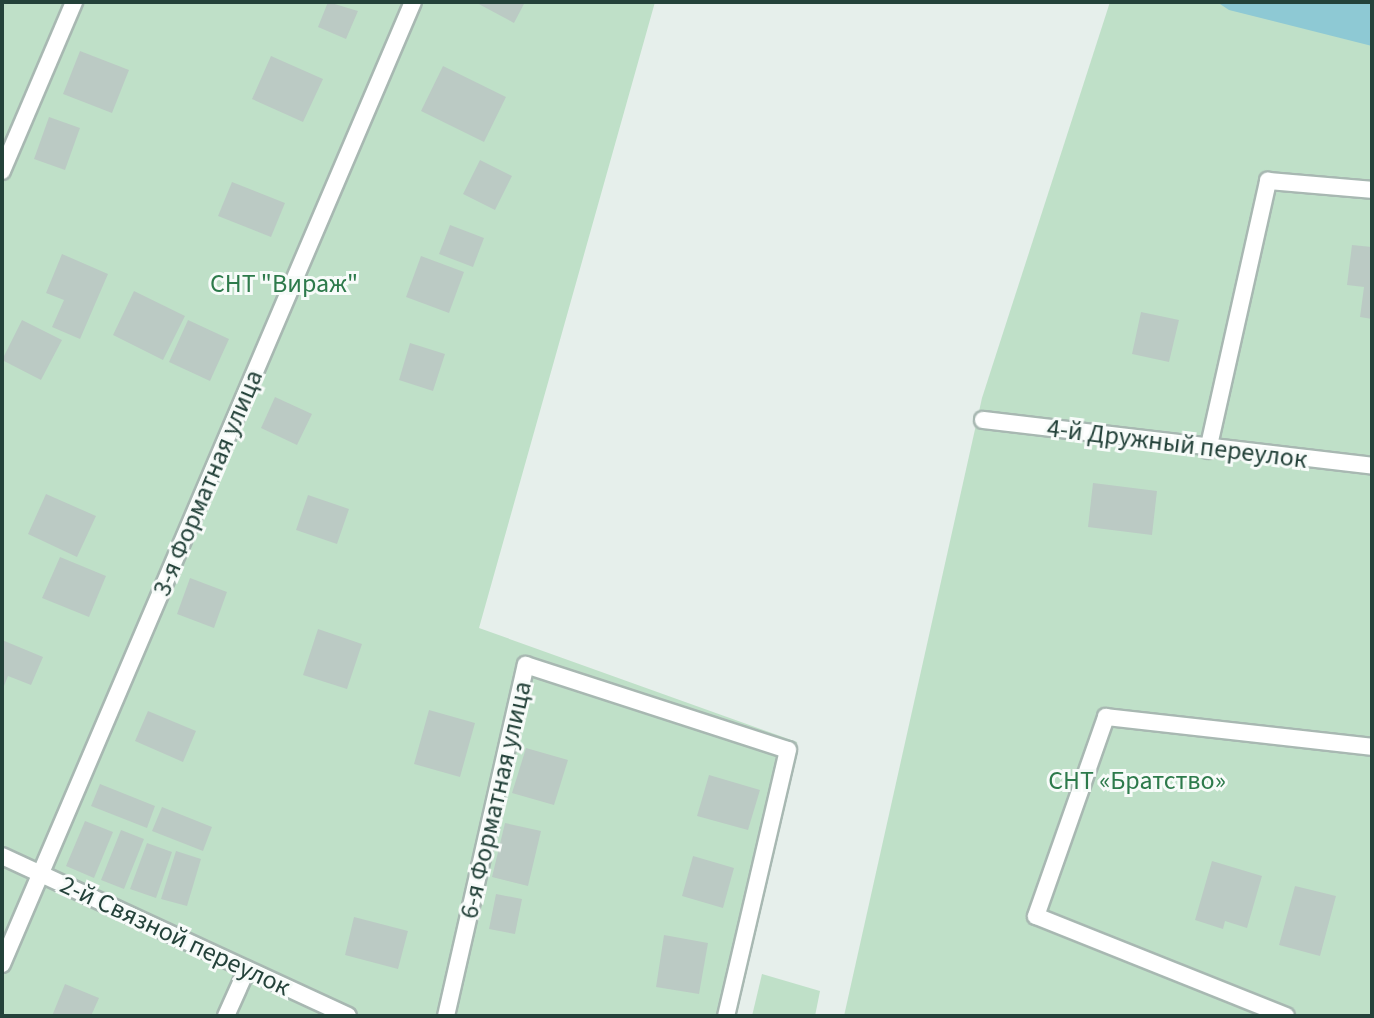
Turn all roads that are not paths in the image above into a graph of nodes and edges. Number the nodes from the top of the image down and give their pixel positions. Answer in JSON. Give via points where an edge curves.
{"nodes":[{"id":1,"x":74,"y":2,"type":"edge"},
{"id":2,"x":413,"y":2,"type":"edge"},
{"id":3,"x":2,"y":171,"type":"edge"},
{"id":4,"x":1372,"y":190,"type":"edge"},
{"id":5,"x":983,"y":420,"type":"dead end"},
{"id":6,"x":1208,"y":450,"type":"junction"},
{"id":7,"x":1372,"y":466,"type":"edge"},
{"id":8,"x":1372,"y":747,"type":"edge"},
{"id":9,"x":2,"y":856,"type":"edge"},
{"id":10,"x":41,"y":874,"type":"junction"},
{"id":11,"x":2,"y":964,"type":"edge"},
{"id":12,"x":247,"y":969,"type":"junction"},
{"id":13,"x":226,"y":1016,"type":"edge"},
{"id":14,"x":348,"y":1016,"type":"edge"},
{"id":15,"x":446,"y":1016,"type":"edge"},
{"id":16,"x":726,"y":1016,"type":"edge"},
{"id":17,"x":1286,"y":1016,"type":"edge"}],
"edges":[{"from":1,"to":3,"type":"lane"},
{"from":2,"to":10,"type":"lane","name":"3-я Форматная улица"},
{"from":4,"to":6,"type":"lane","via":[[1268,181]]},
{"from":5,"to":6,"type":"lane","name":"4-й Дружный переулок"},
{"from":6,"to":7,"type":"lane","name":"4-й Дружный переулок"},
{"from":8,"to":17,"type":"lane","via":[[1106,717],[1036,916]]},
{"from":9,"to":10,"type":"lane","name":"2-й Связной переулок"},
{"from":10,"to":11,"type":"lane","name":"3-я Форматная улица"},
{"from":10,"to":12,"type":"lane","name":"2-й Связной переулок"},
{"from":12,"to":13,"type":"lane"},
{"from":12,"to":14,"type":"lane","name":"2-й Связной переулок"},
{"from":15,"to":16,"type":"lane","name":"6-я Форматная улица","via":[[526,665],[788,750]]}]}
